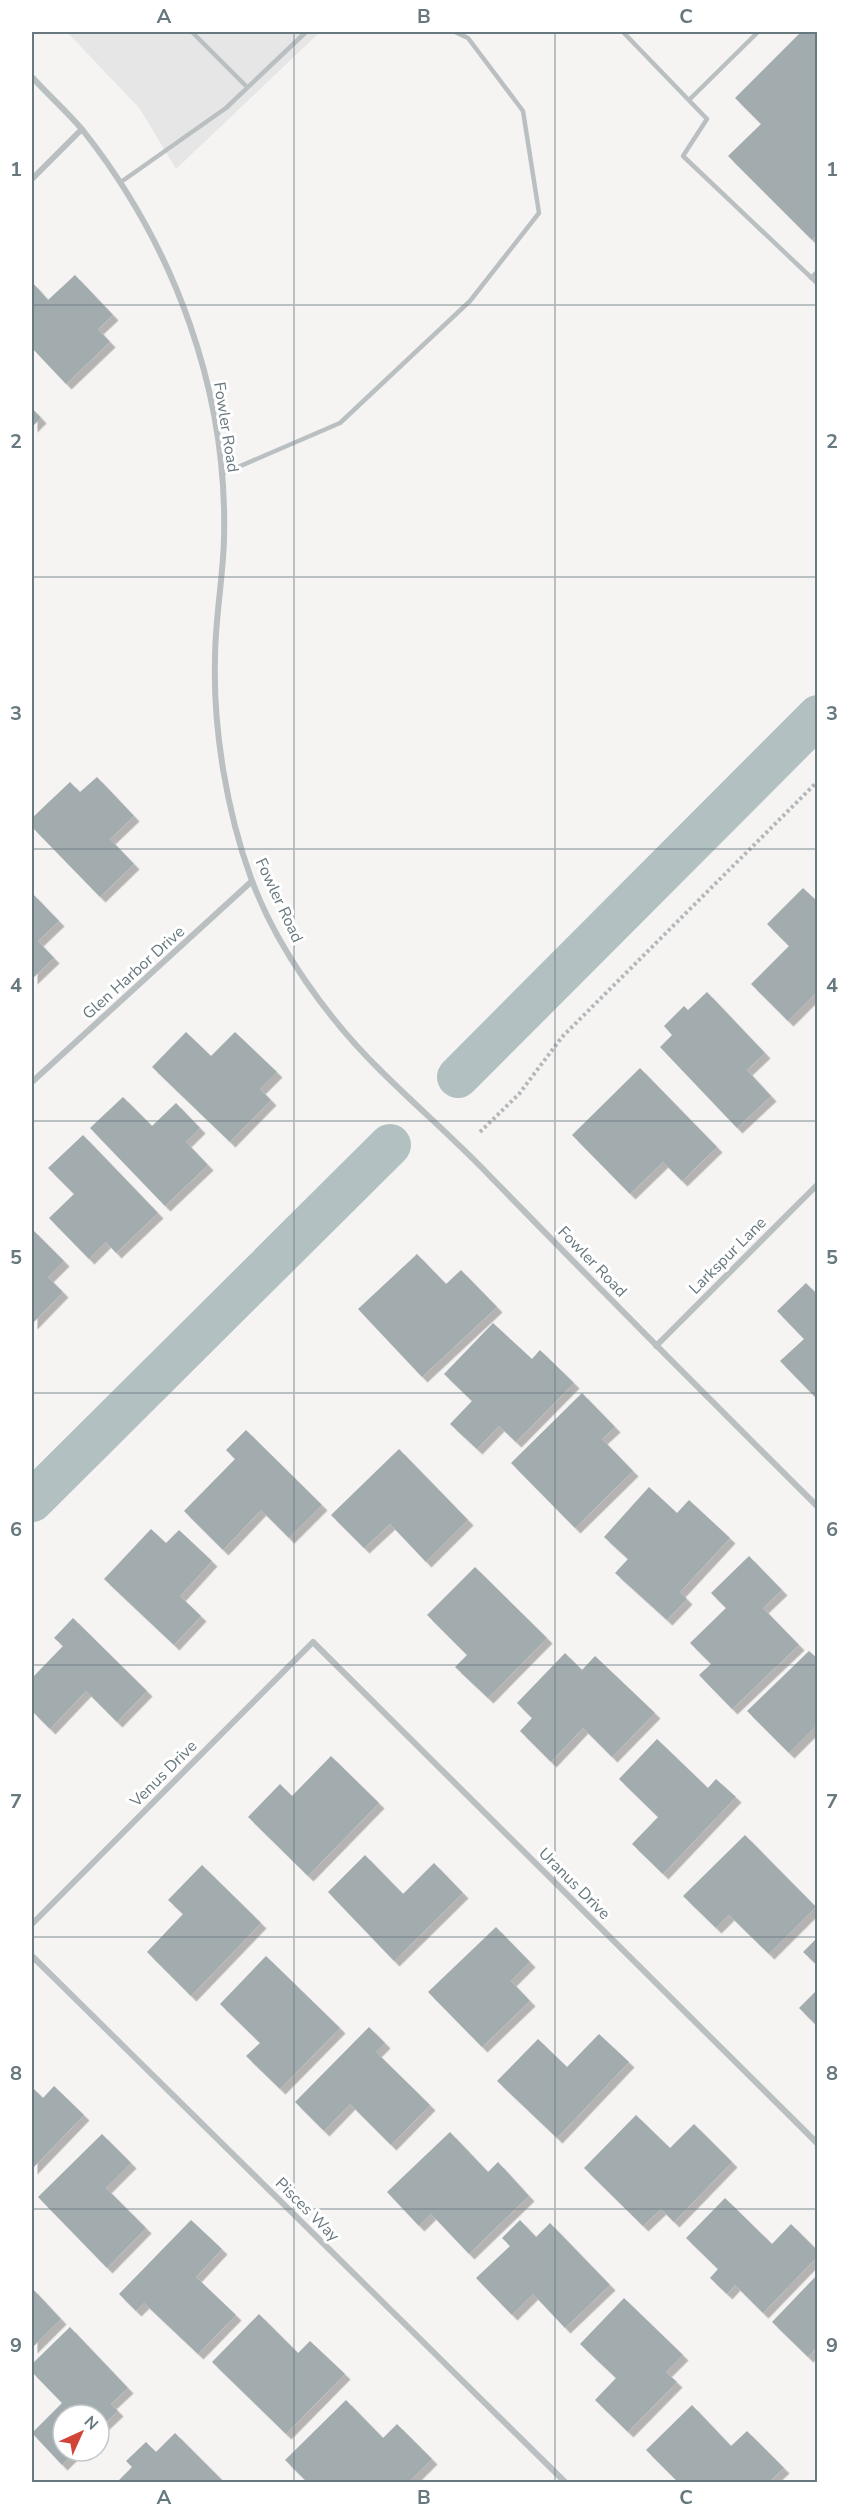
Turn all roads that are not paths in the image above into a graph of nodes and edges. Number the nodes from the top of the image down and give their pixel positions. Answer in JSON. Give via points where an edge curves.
{"nodes":[{"id":1,"x":192,"y":32,"type":"edge"},
{"id":2,"x":306,"y":32,"type":"edge"},
{"id":3,"x":455,"y":32,"type":"edge"},
{"id":4,"x":623,"y":32,"type":"edge"},
{"id":5,"x":758,"y":32,"type":"edge"},
{"id":6,"x":32,"y":77,"type":"edge"},
{"id":7,"x":247,"y":87,"type":"junction"},
{"id":8,"x":689,"y":100,"type":"junction"},
{"id":9,"x":82,"y":129,"type":"junction"},
{"id":10,"x":32,"y":179,"type":"edge"},
{"id":11,"x":121,"y":182,"type":"junction"},
{"id":12,"x":818,"y":271,"type":"edge"},
{"id":13,"x":811,"y":278,"type":"junction"},
{"id":14,"x":818,"y":284,"type":"edge"},
{"id":15,"x":222,"y":474,"type":"junction"},
{"id":16,"x":252,"y":881,"type":"junction"},
{"id":17,"x":32,"y":1082,"type":"edge"},
{"id":18,"x":818,"y":1184,"type":"edge"},
{"id":19,"x":656,"y":1346,"type":"junction"},
{"id":20,"x":818,"y":1507,"type":"edge"},
{"id":21,"x":313,"y":1642,"type":"joint"},
{"id":22,"x":32,"y":1924,"type":"edge"},
{"id":23,"x":32,"y":1956,"type":"edge"},
{"id":24,"x":818,"y":2144,"type":"edge"},
{"id":25,"x":565,"y":2482,"type":"edge"}],
"edges":[{"from":1,"to":7,"type":"lane"},
{"from":2,"to":7,"type":"lane"},
{"from":3,"to":15,"type":"lane","via":[[468,38],[523,111],[539,213],[470,301],[340,423]]},
{"from":4,"to":8,"type":"lane"},
{"from":5,"to":8,"type":"lane"},
{"from":6,"to":9,"type":"street","name":"Fowler Road"},
{"from":7,"to":11,"type":"lane","via":[[226,108]]},
{"from":8,"to":13,"type":"lane","via":[[707,119],[683,156]]},
{"from":9,"to":10,"type":"street"},
{"from":9,"to":11,"type":"street","name":"Fowler Road"},
{"from":11,"to":15,"type":"street","name":"Fowler Road","via":[[161,250],[190,319],[212,401]]},
{"from":12,"to":13,"type":"lane"},
{"from":13,"to":14,"type":"lane"},
{"from":15,"to":16,"type":"street","name":"Fowler Road","via":[[224,538],[215,660],[220,751],[236,830]]},
{"from":16,"to":17,"type":"street","name":"Glen Harbor Drive"},
{"from":16,"to":19,"type":"street","name":"Fowler Road","via":[[283,944],[327,1011],[377,1068],[463,1148]]},
{"from":18,"to":19,"type":"street","name":"Larkspur Lane"},
{"from":19,"to":20,"type":"street","name":"Fowler Road"},
{"from":21,"to":22,"type":"street","name":"Venus Drive"},
{"from":21,"to":24,"type":"street","name":"Uranus Drive"},
{"from":23,"to":25,"type":"street","name":"Pisces Way"}]}
